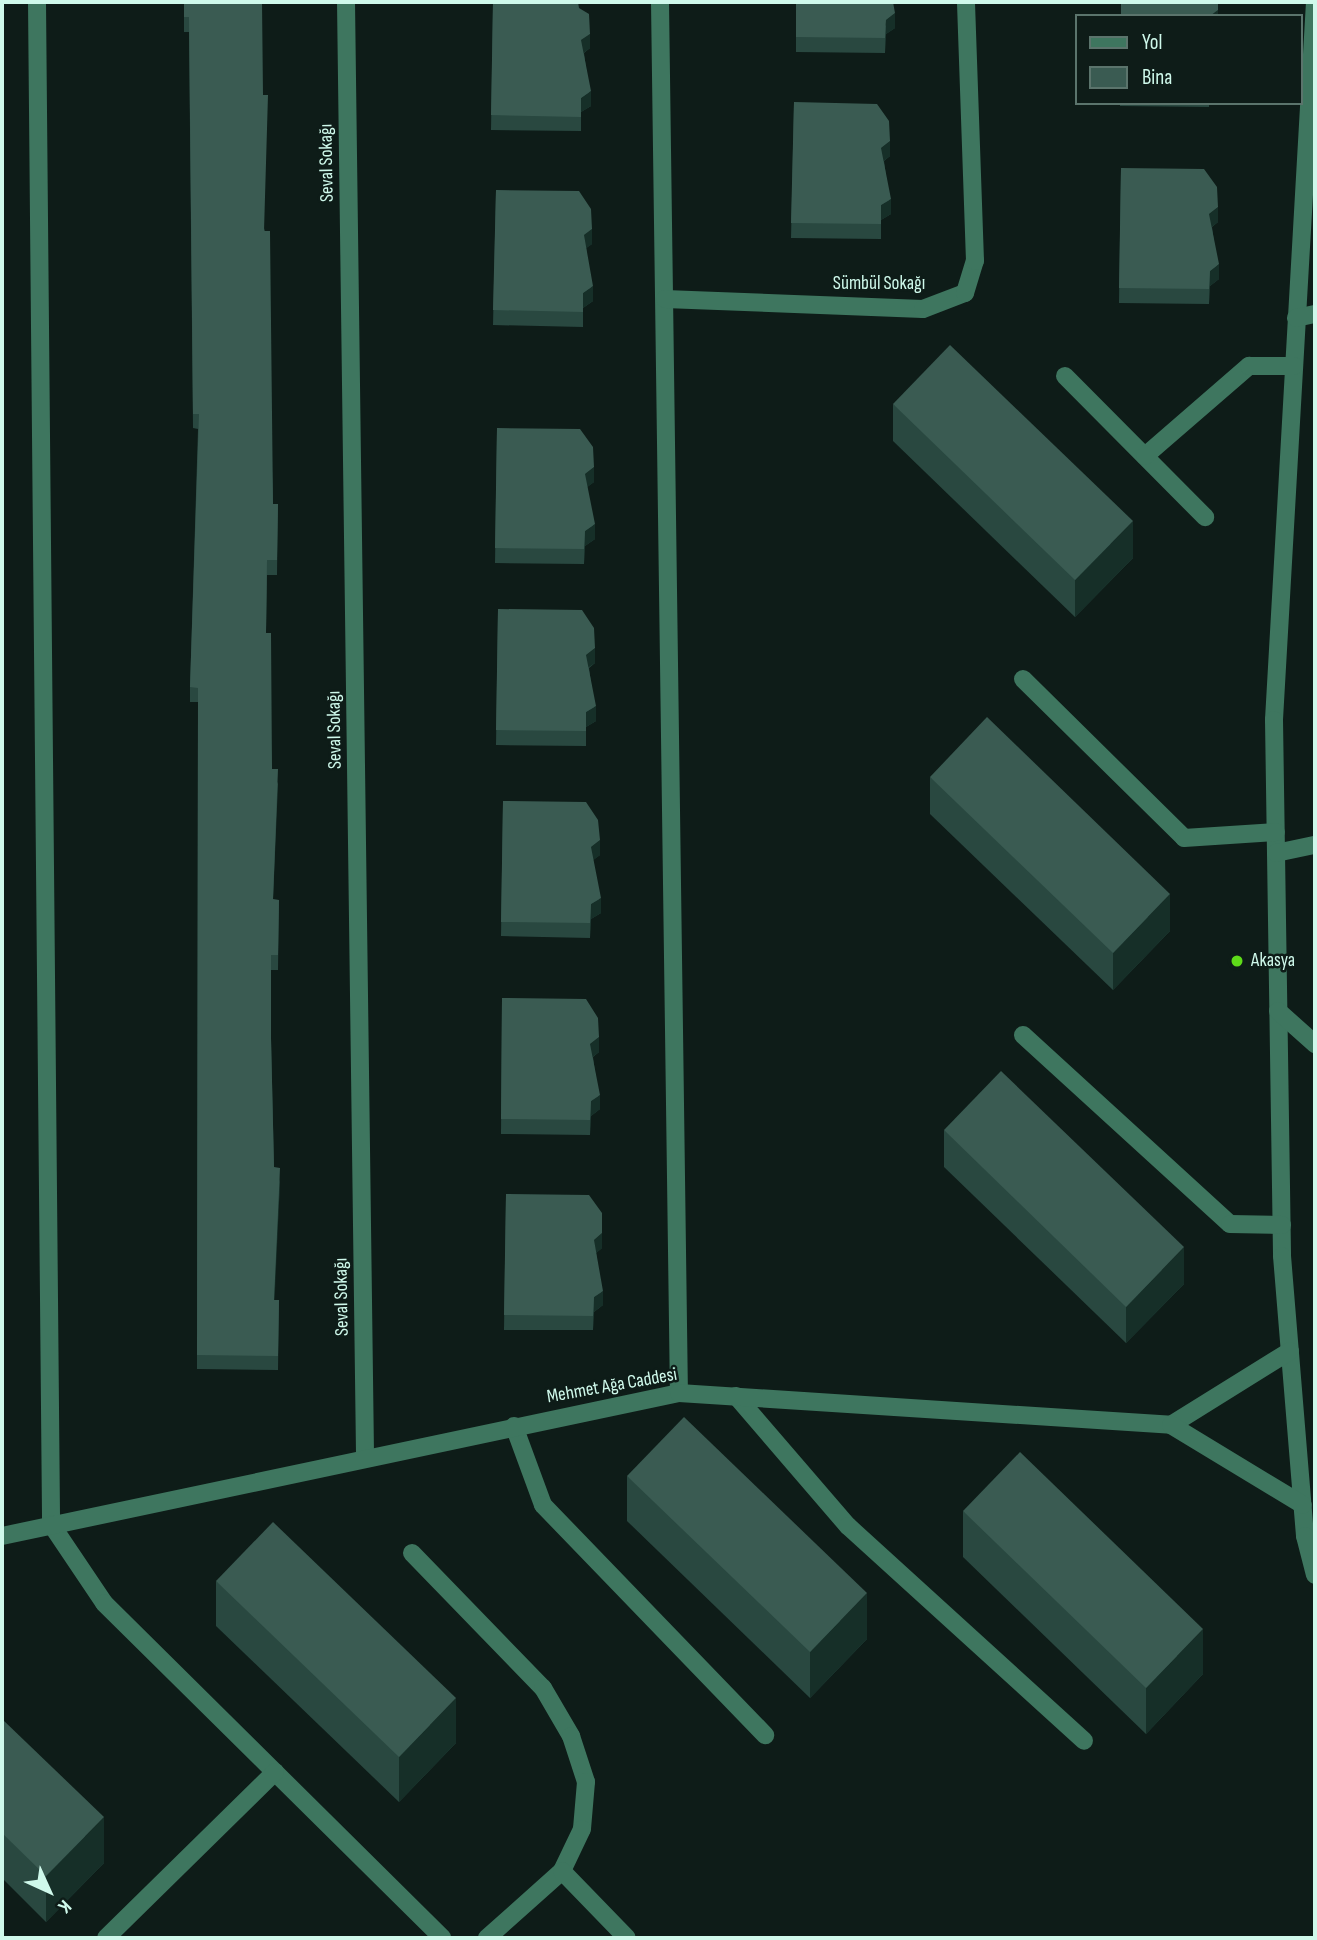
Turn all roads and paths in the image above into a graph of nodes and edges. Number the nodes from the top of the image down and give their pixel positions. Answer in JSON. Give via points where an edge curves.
{"nodes":[{"id":1,"x":37,"y":2,"type":"edge"},
{"id":2,"x":346,"y":2,"type":"edge"},
{"id":3,"x":660,"y":2,"type":"edge"},
{"id":4,"x":967,"y":2,"type":"edge"},
{"id":5,"x":1315,"y":2,"type":"edge"},
{"id":6,"x":1311,"y":157,"type":"edge"},
{"id":7,"x":665,"y":299,"type":"junction"},
{"id":8,"x":1315,"y":314,"type":"edge"},
{"id":9,"x":1296,"y":317,"type":"junction"},
{"id":10,"x":1294,"y":366,"type":"junction"},
{"id":11,"x":1065,"y":376,"type":"dead end"},
{"id":12,"x":1145,"y":456,"type":"junction"},
{"id":13,"x":1205,"y":517,"type":"dead end"},
{"id":14,"x":1023,"y":679,"type":"dead end"},
{"id":15,"x":1276,"y":832,"type":"junction"},
{"id":16,"x":1315,"y":845,"type":"edge"},
{"id":17,"x":1276,"y":853,"type":"junction"},
{"id":18,"x":1278,"y":1011,"type":"junction"},
{"id":19,"x":1023,"y":1035,"type":"dead end"},
{"id":20,"x":1315,"y":1044,"type":"edge"},
{"id":21,"x":1282,"y":1225,"type":"junction"},
{"id":22,"x":1290,"y":1351,"type":"junction"},
{"id":23,"x":679,"y":1393,"type":"junction"},
{"id":24,"x":736,"y":1396,"type":"junction"},
{"id":25,"x":1171,"y":1425,"type":"junction"},
{"id":26,"x":514,"y":1426,"type":"junction"},
{"id":27,"x":365,"y":1457,"type":"junction"},
{"id":28,"x":1303,"y":1505,"type":"junction"},
{"id":29,"x":51,"y":1524,"type":"junction"},
{"id":30,"x":2,"y":1536,"type":"edge"},
{"id":31,"x":412,"y":1553,"type":"dead end"},
{"id":32,"x":1315,"y":1575,"type":"edge"},
{"id":33,"x":765,"y":1735,"type":"dead end"},
{"id":34,"x":1084,"y":1741,"type":"dead end"},
{"id":35,"x":275,"y":1772,"type":"junction"},
{"id":36,"x":562,"y":1871,"type":"junction"},
{"id":37,"x":106,"y":1938,"type":"edge"},
{"id":38,"x":442,"y":1938,"type":"edge"},
{"id":39,"x":487,"y":1938,"type":"edge"},
{"id":40,"x":627,"y":1938,"type":"edge"}],
"edges":[{"from":1,"to":29,"type":"street"},
{"from":2,"to":27,"type":"street","name":"Seval Sokağı"},
{"from":3,"to":7,"type":"street"},
{"from":4,"to":7,"type":"street","name":"Sümbül Sokağı","via":[[975,261],[965,293],[923,309]]},
{"from":5,"to":6,"type":"street"},
{"from":6,"to":9,"type":"street"},
{"from":7,"to":23,"type":"street"},
{"from":8,"to":9,"type":"street"},
{"from":9,"to":10,"type":"street"},
{"from":10,"to":12,"type":"street","via":[[1249,366]]},
{"from":10,"to":15,"type":"street","via":[[1274,720]]},
{"from":11,"to":12,"type":"street"},
{"from":12,"to":13,"type":"street"},
{"from":14,"to":15,"type":"street","via":[[1184,838]]},
{"from":15,"to":17,"type":"street"},
{"from":16,"to":17,"type":"street"},
{"from":17,"to":18,"type":"street"},
{"from":18,"to":20,"type":"street"},
{"from":18,"to":21,"type":"street"},
{"from":19,"to":21,"type":"street","via":[[1230,1224]]},
{"from":21,"to":22,"type":"street"},
{"from":22,"to":25,"type":"street"},
{"from":22,"to":28,"type":"street"},
{"from":23,"to":24,"type":"street","name":"Mehmet Ağa Caddesi"},
{"from":23,"to":26,"type":"street","name":"Mehmet Ağa Caddesi"},
{"from":24,"to":25,"type":"street","name":"Mehmet Ağa Caddesi"},
{"from":24,"to":34,"type":"street","via":[[848,1526]]},
{"from":25,"to":28,"type":"street","name":"Mehmet Ağa Caddesi"},
{"from":26,"to":27,"type":"street","name":"Mehmet Ağa Caddesi"},
{"from":26,"to":33,"type":"street","via":[[543,1505]]},
{"from":27,"to":29,"type":"street","name":"Mehmet Ağa Caddesi"},
{"from":28,"to":32,"type":"street"},
{"from":29,"to":30,"type":"street","name":"Mehmet Ağa Caddesi"},
{"from":29,"to":35,"type":"street","via":[[104,1603]]},
{"from":31,"to":36,"type":"street","via":[[543,1689],[571,1736],[586,1806]]},
{"from":35,"to":37,"type":"street"},
{"from":35,"to":38,"type":"street"},
{"from":36,"to":39,"type":"street"},
{"from":36,"to":40,"type":"street"}]}
